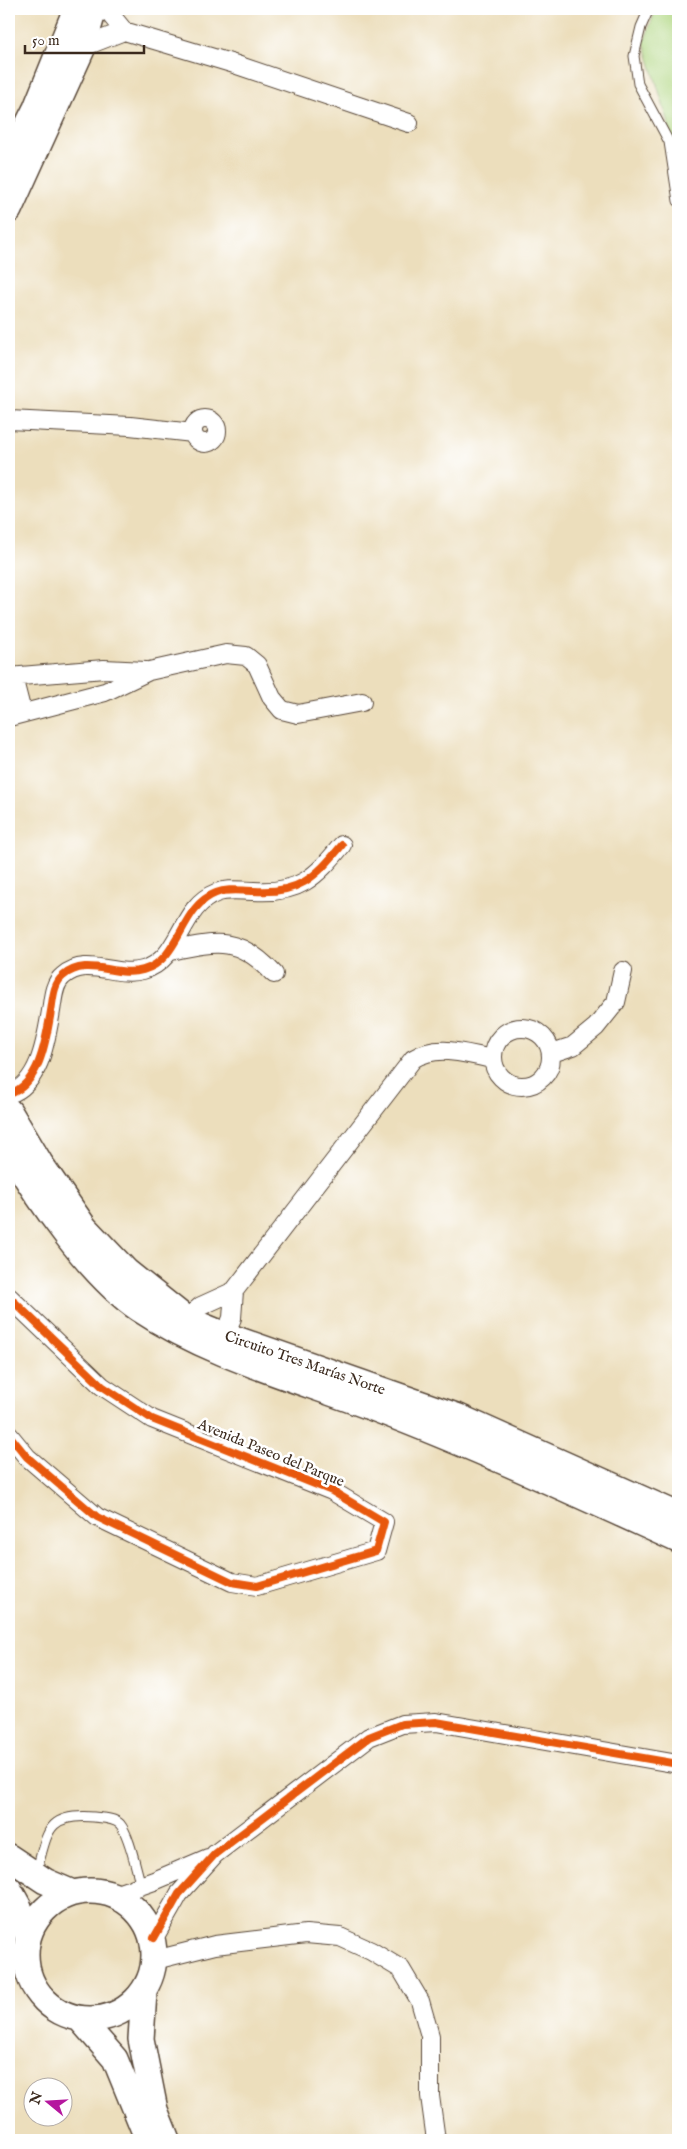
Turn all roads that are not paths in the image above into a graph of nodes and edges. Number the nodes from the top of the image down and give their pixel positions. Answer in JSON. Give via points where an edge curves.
{"nodes":[{"id":1,"x":76,"y":9,"type":"edge"},
{"id":2,"x":94,"y":9,"type":"edge"},
{"id":3,"x":106,"y":9,"type":"edge"},
{"id":4,"x":649,"y":9,"type":"edge"},
{"id":5,"x":124,"y":31,"type":"junction"},
{"id":6,"x":83,"y":47,"type":"junction"},
{"id":7,"x":408,"y":123,"type":"dead end"},
{"id":8,"x":9,"y":162,"type":"edge"},
{"id":9,"x":678,"y":200,"type":"edge"},
{"id":10,"x":9,"y":210,"type":"edge"},
{"id":11,"x":9,"y":420,"type":"edge"},
{"id":12,"x":193,"y":432,"type":"dead end"},
{"id":13,"x":149,"y":671,"type":"junction"},
{"id":14,"x":11,"y":677,"type":"edge"},
{"id":15,"x":362,"y":702,"type":"dead end"},
{"id":16,"x":16,"y":715,"type":"edge"},
{"id":17,"x":342,"y":845,"type":"dead end"},
{"id":18,"x":171,"y":951,"type":"junction"},
{"id":19,"x":623,"y":971,"type":"dead end"},
{"id":20,"x":274,"y":974,"type":"dead end"},
{"id":21,"x":552,"y":1054,"type":"junction"},
{"id":22,"x":492,"y":1059,"type":"junction"},
{"id":23,"x":9,"y":1094,"type":"edge"},
{"id":24,"x":9,"y":1111,"type":"edge"},
{"id":25,"x":9,"y":1149,"type":"edge"},
{"id":26,"x":234,"y":1291,"type":"junction"},
{"id":27,"x":9,"y":1297,"type":"edge"},
{"id":28,"x":186,"y":1318,"type":"junction"},
{"id":29,"x":225,"y":1336,"type":"junction"},
{"id":30,"x":9,"y":1435,"type":"edge"},
{"id":31,"x":678,"y":1514,"type":"edge"},
{"id":32,"x":678,"y":1540,"type":"edge"},
{"id":33,"x":678,"y":1764,"type":"edge"},
{"id":34,"x":215,"y":1854,"type":"junction"},
{"id":35,"x":9,"y":1857,"type":"edge"},
{"id":36,"x":36,"y":1876,"type":"junction"},
{"id":37,"x":141,"y":1885,"type":"junction"},
{"id":38,"x":9,"y":1889,"type":"edge"},
{"id":39,"x":72,"y":1893,"type":"junction"},
{"id":40,"x":114,"y":1895,"type":"junction"},
{"id":41,"x":28,"y":1940,"type":"junction"},
{"id":42,"x":154,"y":1949,"type":"junction"},
{"id":43,"x":144,"y":1992,"type":"junction"},
{"id":44,"x":81,"y":2020,"type":"junction"},
{"id":45,"x":148,"y":2140,"type":"edge"},
{"id":46,"x":167,"y":2140,"type":"edge"},
{"id":47,"x":436,"y":2140,"type":"edge"}],
"edges":[{"from":1,"to":8,"type":"street","via":[[36,108]]},
{"from":2,"to":6,"type":"street"},
{"from":3,"to":5,"type":"street"},
{"from":4,"to":9,"type":"lane","via":[[634,56],[638,84],[670,142]]},
{"from":5,"to":6,"type":"street"},
{"from":5,"to":7,"type":"street","via":[[234,64]]},
{"from":6,"to":10,"type":"street"},
{"from":11,"to":12,"type":"street"},
{"from":13,"to":14,"type":"street","via":[[104,669]]},
{"from":13,"to":15,"type":"street","via":[[226,654],[246,656],[257,665],[272,698],[282,710],[298,714]]},
{"from":13,"to":16,"type":"street","via":[[105,692]]},
{"from":14,"to":16,"type":"street"},
{"from":17,"to":18,"type":"street","via":[[321,870],[293,889],[215,893],[197,906]]},
{"from":18,"to":20,"type":"street","via":[[209,943],[237,946],[259,959]]},
{"from":18,"to":23,"type":"street","via":[[143,970],[130,972],[82,966],[60,978],[40,1062],[22,1090]]},
{"from":19,"to":21,"type":"street","via":[[616,1002],[596,1027],[573,1046]]},
{"from":21,"to":22,"type":"street","via":[[541,1033],[520,1027],[499,1037]]},
{"from":21,"to":22,"type":"street","via":[[546,1076],[525,1087],[503,1080]]},
{"from":22,"to":26,"type":"street","via":[[439,1049],[425,1051],[413,1059]]},
{"from":24,"to":28,"type":"street","name":"Circuito Tres Marías Norte","via":[[85,1228],[126,1271]]},
{"from":25,"to":32,"type":"street","name":"Circuito Tres Marías Norte","via":[[24,1176],[68,1237],[138,1308],[192,1338],[500,1460]]},
{"from":26,"to":28,"type":"street","via":[[202,1306]]},
{"from":26,"to":29,"type":"street","via":[[232,1318]]},
{"from":27,"to":30,"type":"street","name":"Avenida Paseo del Parque","via":[[102,1386],[152,1419],[332,1491],[384,1522],[376,1551],[256,1586],[232,1582],[97,1517],[27,1457]]},
{"from":28,"to":29,"type":"street","name":"Circuito Tres Marías Norte"},
{"from":29,"to":31,"type":"street","name":"Circuito Tres Marías Norte","via":[[459,1417]]},
{"from":33,"to":34,"type":"street","via":[[436,1722],[402,1724],[369,1737]]},
{"from":34,"to":37,"type":"street"},
{"from":34,"to":42,"type":"street","via":[[179,1894]]},
{"from":35,"to":36,"type":"street"},
{"from":36,"to":37,"type":"lane","via":[[49,1830],[56,1822],[74,1815],[107,1818],[119,1823]]},
{"from":36,"to":39,"type":"street"},
{"from":37,"to":40,"type":"street"},
{"from":38,"to":41,"type":"street","via":[[19,1906]]},
{"from":39,"to":40,"type":"street","via":[[94,1891]]},
{"from":39,"to":41,"type":"street","via":[[44,1910]]},
{"from":40,"to":42,"type":"street","via":[[128,1902],[140,1914]]},
{"from":41,"to":44,"type":"street","via":[[28,1971],[42,1999],[54,2010]]},
{"from":42,"to":43,"type":"street","via":[[151,1976]]},
{"from":42,"to":47,"type":"street","via":[[306,1934],[340,1937],[401,1969],[420,2001],[430,2036],[430,2096]]},
{"from":43,"to":44,"type":"street","via":[[118,2014]]},
{"from":43,"to":46,"type":"street","via":[[141,2039],[155,2110]]},
{"from":44,"to":45,"type":"street","via":[[115,2059]]}]}
